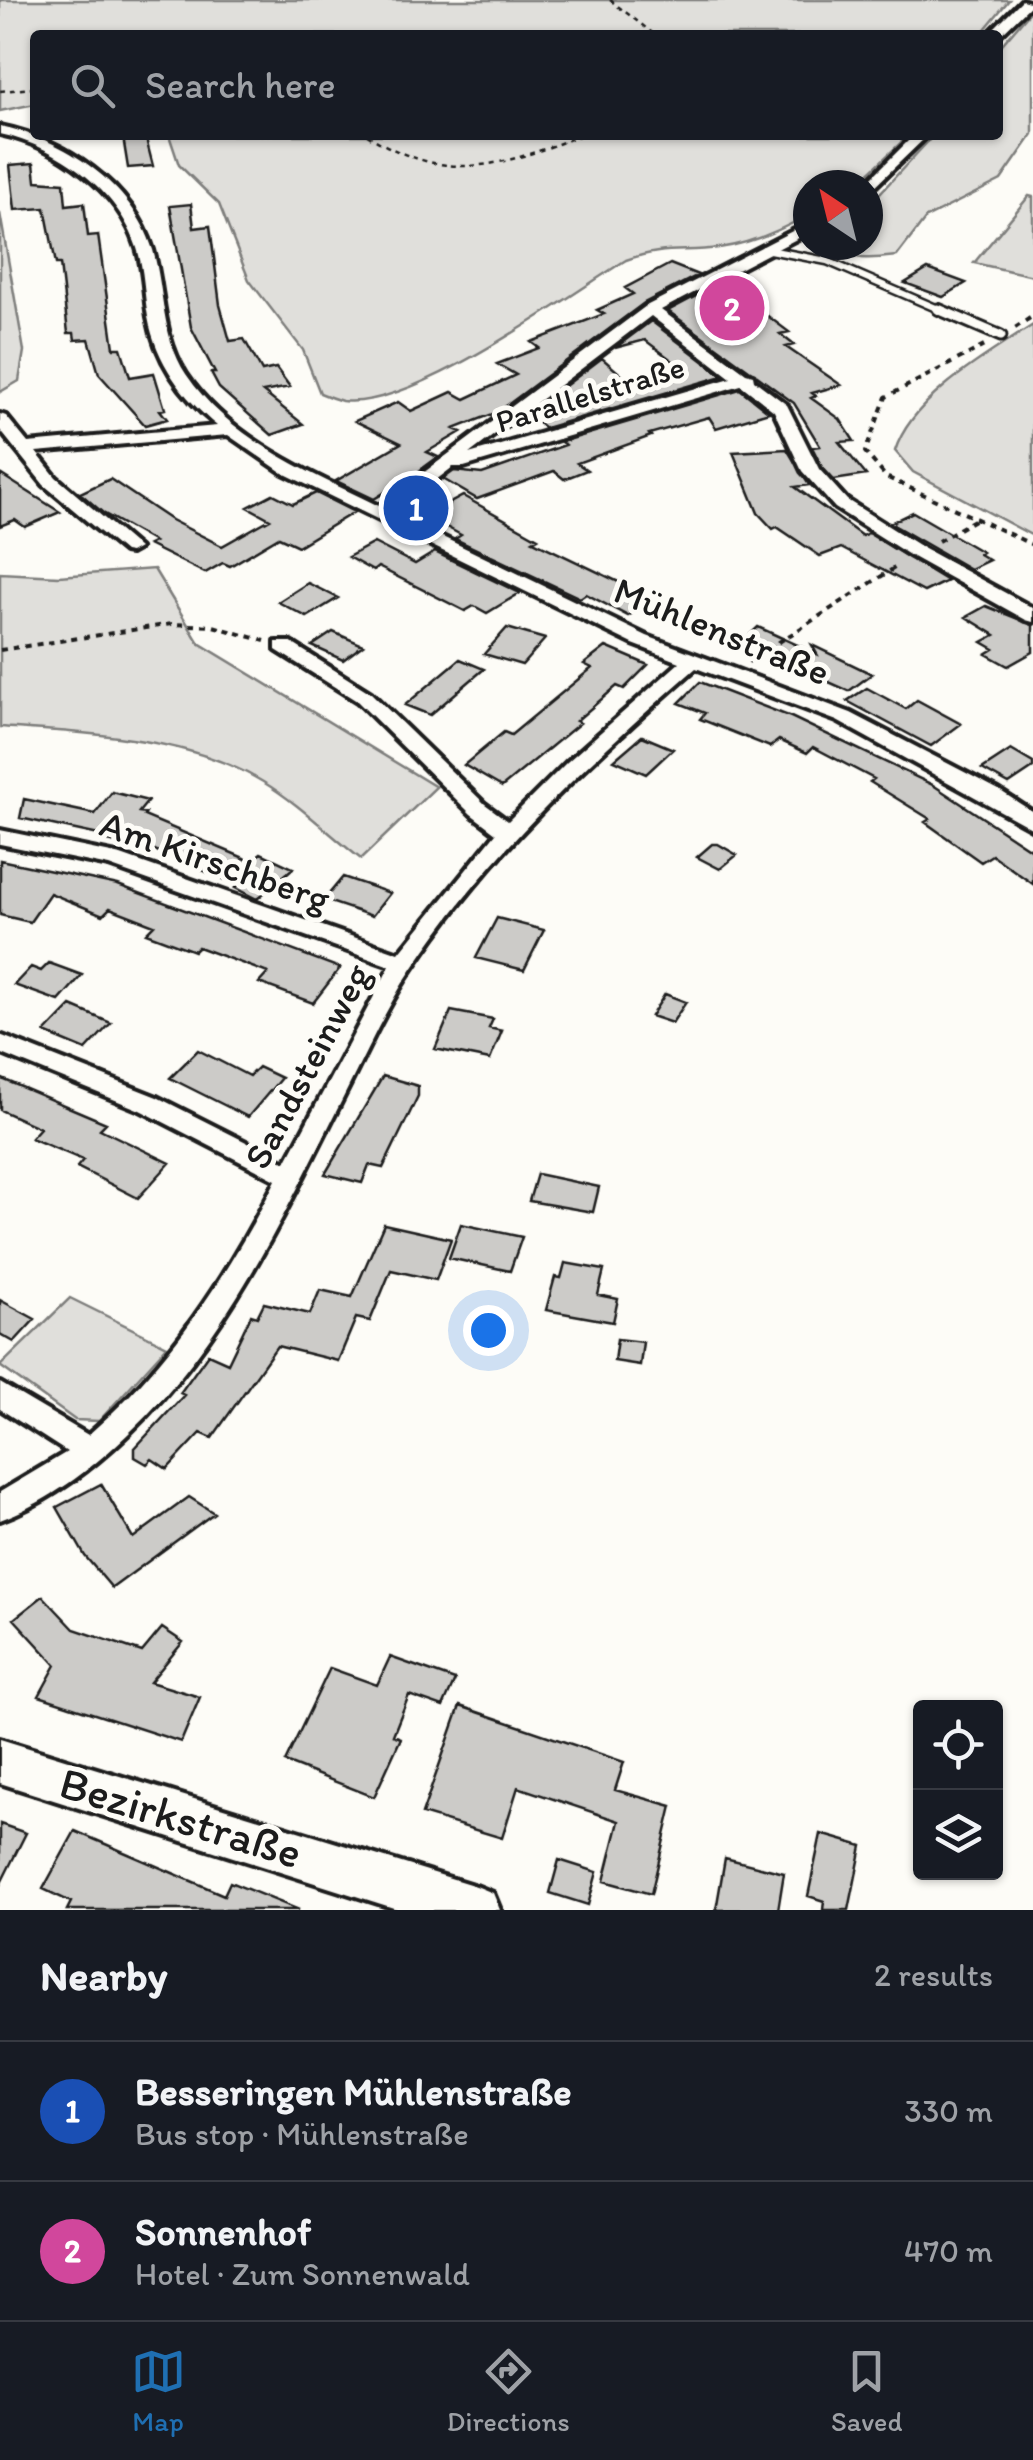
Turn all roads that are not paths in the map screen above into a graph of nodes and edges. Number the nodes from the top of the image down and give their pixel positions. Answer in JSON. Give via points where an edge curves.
{"nodes":[{"id":1,"x":1029,"y":0,"type":"edge"},
{"id":2,"x":998,"y":30,"type":"edge"},
{"id":3,"x":0,"y":130,"type":"edge"},
{"id":4,"x":30,"y":138,"type":"edge"},
{"id":5,"x":35,"y":140,"type":"edge"},
{"id":6,"x":916,"y":140,"type":"edge"},
{"id":7,"x":883,"y":174,"type":"edge"},
{"id":8,"x":793,"y":234,"type":"edge"},
{"id":9,"x":764,"y":249,"type":"junction"},
{"id":10,"x":651,"y":309,"type":"junction"},
{"id":11,"x":1001,"y":336,"type":"road end"},
{"id":12,"x":746,"y":378,"type":"junction"},
{"id":13,"x":0,"y":419,"type":"edge"},
{"id":14,"x":233,"y":430,"type":"junction"},
{"id":15,"x":25,"y":448,"type":"junction"},
{"id":16,"x":449,"y":464,"type":"junction"},
{"id":17,"x":381,"y":513,"type":"junction"},
{"id":18,"x":130,"y":548,"type":"dead end"},
{"id":19,"x":1033,"y":616,"type":"edge"},
{"id":20,"x":282,"y":646,"type":"road end"},
{"id":21,"x":691,"y":662,"type":"junction"},
{"id":22,"x":1033,"y":822,"type":"edge"},
{"id":23,"x":509,"y":832,"type":"junction"},
{"id":24,"x":0,"y":837,"type":"edge"},
{"id":25,"x":404,"y":963,"type":"junction"},
{"id":26,"x":0,"y":1044,"type":"edge"},
{"id":27,"x":290,"y":1176,"type":"junction"},
{"id":28,"x":0,"y":1395,"type":"edge"},
{"id":29,"x":90,"y":1451,"type":"junction"},
{"id":30,"x":0,"y":1507,"type":"edge"},
{"id":31,"x":0,"y":1761,"type":"edge"},
{"id":32,"x":476,"y":1910,"type":"edge"}],
"edges":[{"from":1,"to":2,"type":"street"},
{"from":3,"to":4,"type":"street","name":"Mühlenstraße"},
{"from":5,"to":14,"type":"street","name":"Mühlenstraße","via":[[86,170],[126,211],[145,250],[162,342],[180,376]]},
{"from":6,"to":7,"type":"street"},
{"from":8,"to":9,"type":"street"},
{"from":9,"to":10,"type":"street"},
{"from":9,"to":11,"type":"lane","via":[[827,261]]},
{"from":10,"to":12,"type":"street"},
{"from":10,"to":16,"type":"street"},
{"from":12,"to":16,"type":"street","name":"Parallelstraße"},
{"from":12,"to":19,"type":"street","via":[[781,408],[821,484],[862,520]]},
{"from":13,"to":15,"type":"street"},
{"from":14,"to":15,"type":"street"},
{"from":14,"to":17,"type":"street","name":"Mühlenstraße","via":[[289,469]]},
{"from":15,"to":18,"type":"street","via":[[60,491]]},
{"from":16,"to":17,"type":"street"},
{"from":17,"to":21,"type":"street","name":"Mühlenstraße"},
{"from":20,"to":23,"type":"street","via":[[364,696],[478,810]]},
{"from":21,"to":22,"type":"street","name":"Mühlenstraße","via":[[844,716]]},
{"from":21,"to":23,"type":"street","name":"Sandsteinweg"},
{"from":23,"to":25,"type":"street","name":"Sandsteinweg"},
{"from":24,"to":25,"type":"street","name":"Am Kirschberg","via":[[114,860]]},
{"from":25,"to":27,"type":"street","name":"Sandsteinweg"},
{"from":26,"to":27,"type":"street","via":[[130,1095]]},
{"from":27,"to":29,"type":"street","name":"Sandsteinweg","via":[[214,1311],[126,1419]]},
{"from":28,"to":29,"type":"street"},
{"from":29,"to":30,"type":"street","name":"Sandsteinweg"},
{"from":31,"to":32,"type":"street","name":"Bezirkstraße"}]}
